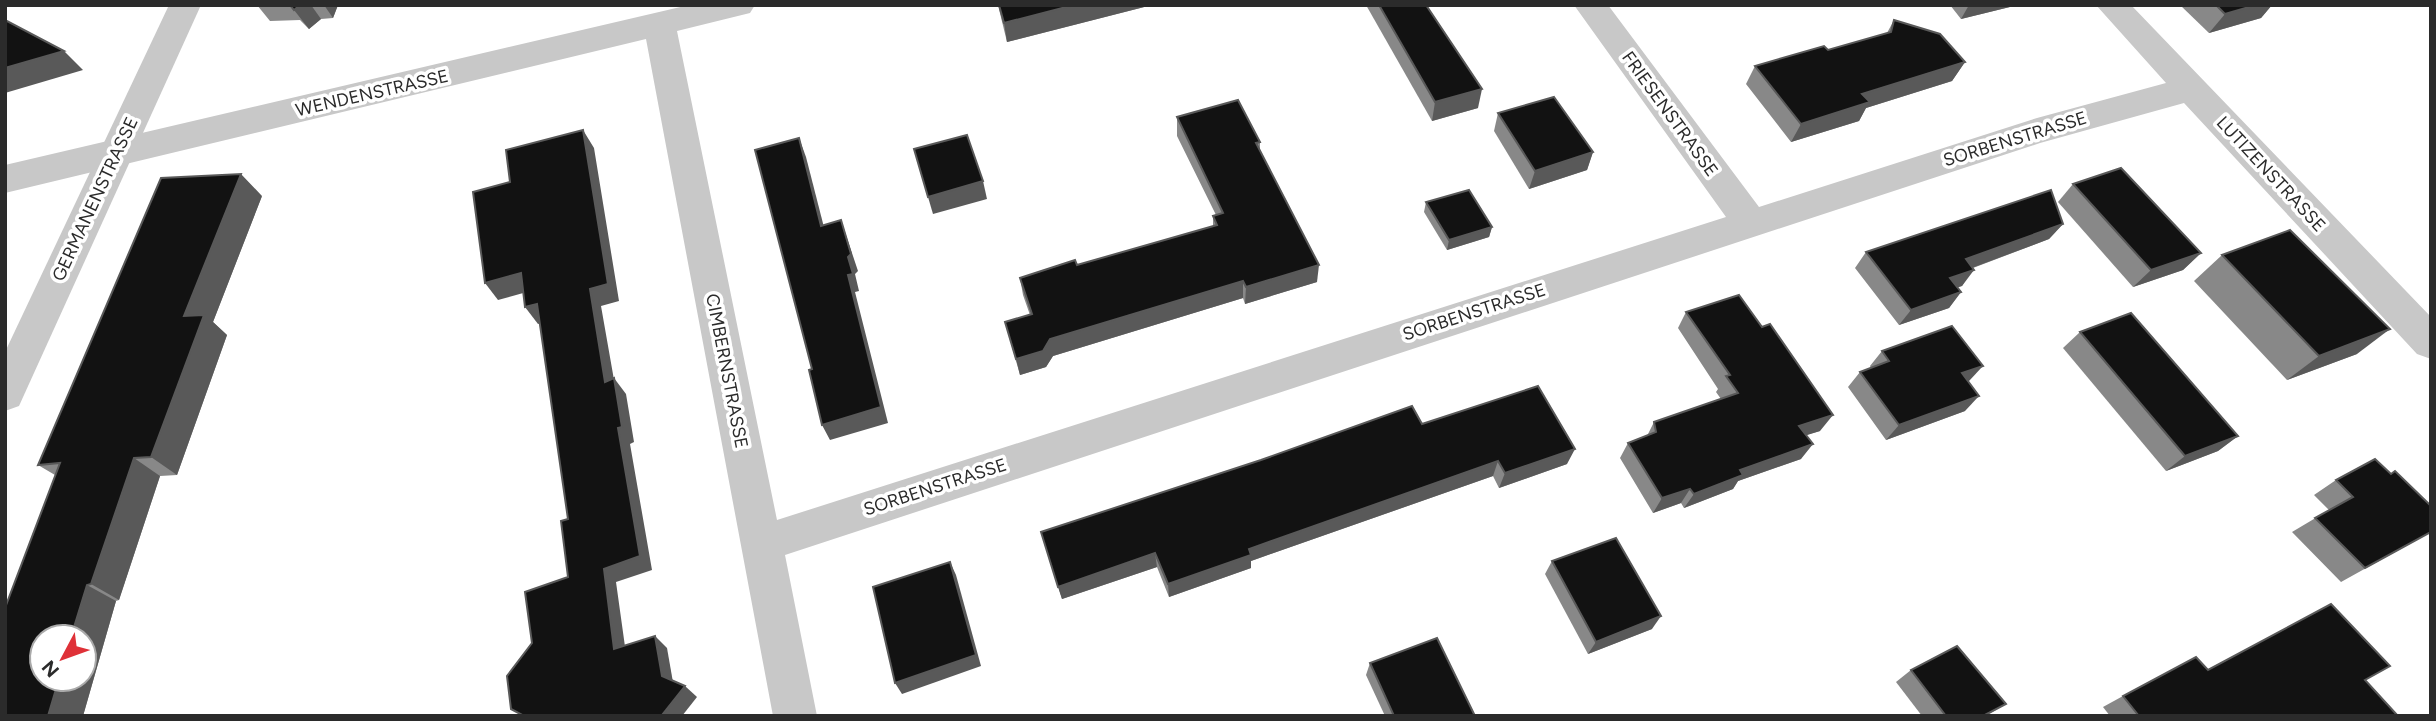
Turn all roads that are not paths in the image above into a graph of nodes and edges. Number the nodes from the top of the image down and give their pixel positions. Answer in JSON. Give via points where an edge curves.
{"nodes":[{"id":1,"x":185,"y":5,"type":"edge"},
{"id":2,"x":739,"y":5,"type":"edge"},
{"id":3,"x":1590,"y":5,"type":"edge"},
{"id":4,"x":2112,"y":5,"type":"edge"},
{"id":5,"x":660,"y":26,"type":"junction"},
{"id":6,"x":2191,"y":89,"type":"junction"},
{"id":7,"x":116,"y":152,"type":"junction"},
{"id":8,"x":5,"y":179,"type":"edge"},
{"id":9,"x":1750,"y":222,"type":"junction"},
{"id":10,"x":2431,"y":342,"type":"edge"},
{"id":11,"x":5,"y":394,"type":"edge"},
{"id":12,"x":761,"y":544,"type":"junction"},
{"id":13,"x":795,"y":716,"type":"edge"}],
"edges":[{"from":1,"to":7,"type":"street","name":"GERMANENSTRASSE"},
{"from":2,"to":5,"type":"street","name":"WENDENSTRASSE"},
{"from":3,"to":9,"type":"street","name":"FRIESENSTRASSE"},
{"from":4,"to":6,"type":"street","name":"LUTIZENSTRASSE"},
{"from":5,"to":7,"type":"street","name":"WENDENSTRASSE"},
{"from":5,"to":12,"type":"street","name":"CIMBERNSTRASSE"},
{"from":6,"to":9,"type":"street","name":"SORBENSTRASSE","via":[[2062,123]]},
{"from":6,"to":10,"type":"street","name":"LUTIZENSTRASSE"},
{"from":7,"to":8,"type":"street","name":"WENDENSTRASSE"},
{"from":7,"to":11,"type":"street","name":"GERMANENSTRASSE"},
{"from":9,"to":12,"type":"street","name":"SORBENSTRASSE"},
{"from":12,"to":13,"type":"street","name":"CIMBERNSTRASSE"}]}
